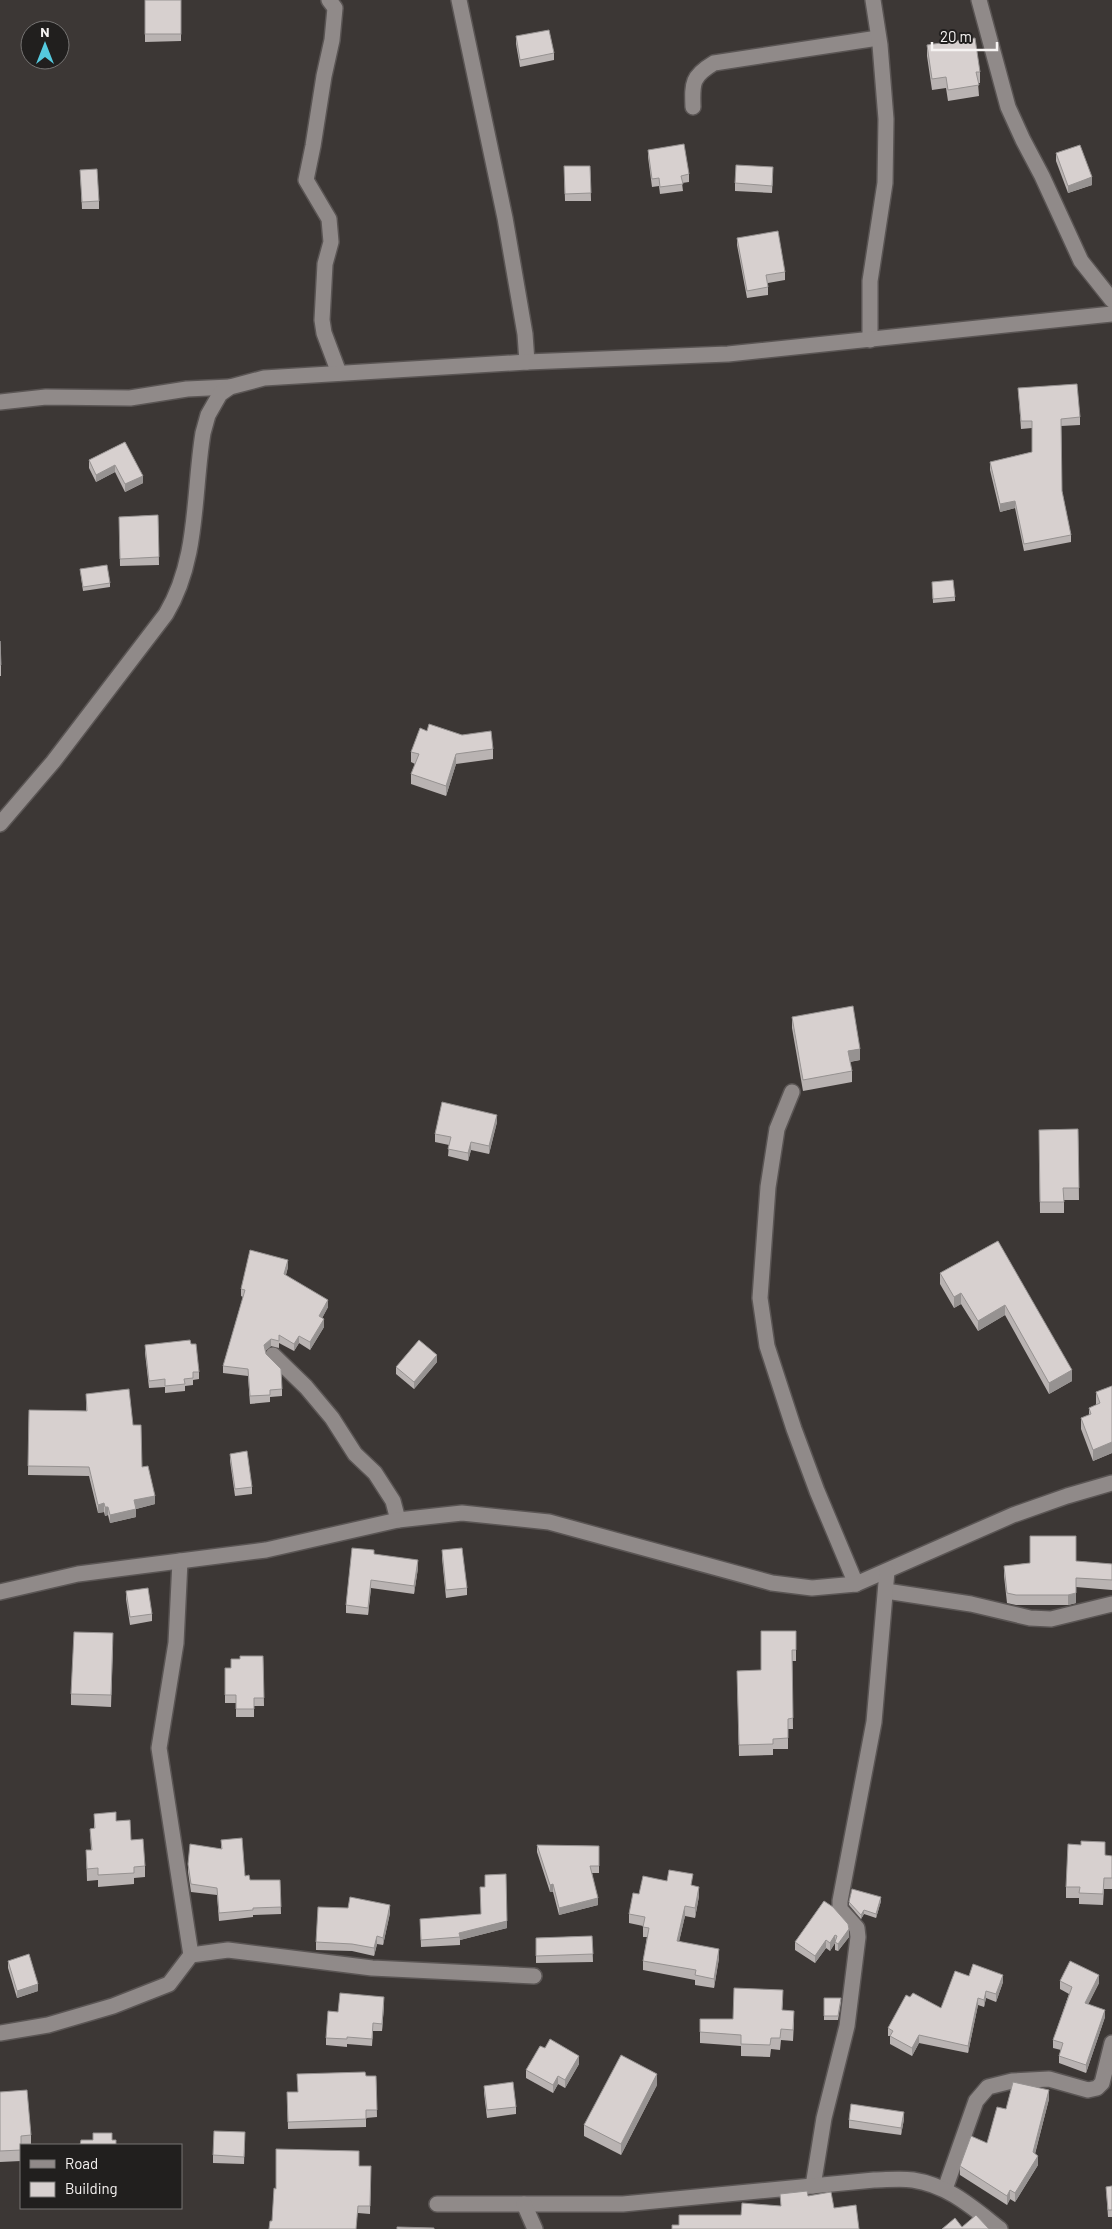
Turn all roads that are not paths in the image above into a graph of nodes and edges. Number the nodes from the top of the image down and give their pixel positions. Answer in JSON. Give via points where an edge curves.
{"nodes":[{"id":1,"x":329,"y":0,"type":"edge"},
{"id":2,"x":459,"y":0,"type":"edge"},
{"id":3,"x":873,"y":0,"type":"edge"},
{"id":4,"x":979,"y":0,"type":"edge"},
{"id":5,"x":878,"y":38,"type":"junction"},
{"id":6,"x":692,"y":107,"type":"dead end"},
{"id":7,"x":1112,"y":300,"type":"edge"},
{"id":8,"x":1112,"y":314,"type":"edge"},
{"id":9,"x":870,"y":340,"type":"junction"},
{"id":10,"x":526,"y":362,"type":"junction"},
{"id":11,"x":339,"y":373,"type":"junction"},
{"id":12,"x":230,"y":387,"type":"junction"},
{"id":13,"x":0,"y":402,"type":"edge"},
{"id":14,"x":0,"y":824,"type":"edge"},
{"id":15,"x":792,"y":1092,"type":"dead end"},
{"id":16,"x":273,"y":1355,"type":"dead end"},
{"id":17,"x":1112,"y":1483,"type":"edge"},
{"id":18,"x":398,"y":1520,"type":"junction"},
{"id":19,"x":180,"y":1561,"type":"junction"},
{"id":20,"x":887,"y":1571,"type":"junction"},
{"id":21,"x":856,"y":1584,"type":"junction"},
{"id":22,"x":886,"y":1591,"type":"junction"},
{"id":23,"x":0,"y":1592,"type":"edge"},
{"id":24,"x":1112,"y":1604,"type":"edge"},
{"id":25,"x":191,"y":1955,"type":"junction"},
{"id":26,"x":534,"y":1976,"type":"dead end"},
{"id":27,"x":0,"y":2033,"type":"edge"},
{"id":28,"x":1112,"y":2042,"type":"edge"},
{"id":29,"x":813,"y":2186,"type":"junction"},
{"id":30,"x":945,"y":2189,"type":"junction"},
{"id":31,"x":438,"y":2204,"type":"dead end"},
{"id":32,"x":524,"y":2204,"type":"junction"},
{"id":33,"x":534,"y":2229,"type":"edge"},
{"id":34,"x":1000,"y":2229,"type":"edge"}],
"edges":[{"from":1,"to":11,"type":"street","via":[[334,8],[333,32],[306,180],[324,208],[330,225],[322,320]]},
{"from":2,"to":10,"type":"street","via":[[505,218],[525,334]]},
{"from":3,"to":5,"type":"street"},
{"from":4,"to":7,"type":"street","via":[[1008,107],[1081,262]]},
{"from":5,"to":6,"type":"street","via":[[714,63],[701,70],[692,83]]},
{"from":5,"to":9,"type":"street","via":[[886,119],[884,183],[870,281]]},
{"from":8,"to":9,"type":"street"},
{"from":9,"to":10,"type":"street","via":[[728,354]]},
{"from":10,"to":11,"type":"street"},
{"from":11,"to":12,"type":"street","via":[[264,378]]},
{"from":12,"to":13,"type":"street","via":[[187,389],[130,398],[46,397]]},
{"from":12,"to":14,"type":"street","via":[[215,402],[203,433],[190,552],[177,595],[54,762]]},
{"from":15,"to":21,"type":"street","via":[[777,1129],[768,1187],[760,1298],[767,1346],[794,1429]]},
{"from":16,"to":18,"type":"street","via":[[306,1387],[332,1418],[355,1454],[375,1473],[393,1501]]},
{"from":17,"to":20,"type":"street","via":[[1014,1515]]},
{"from":18,"to":19,"type":"street","via":[[266,1550]]},
{"from":18,"to":21,"type":"street","via":[[462,1513],[549,1522],[772,1583],[812,1588]]},
{"from":19,"to":23,"type":"street","via":[[78,1574]]},
{"from":19,"to":25,"type":"street","via":[[176,1643],[159,1748]]},
{"from":20,"to":21,"type":"street"},
{"from":20,"to":22,"type":"street"},
{"from":22,"to":24,"type":"street","via":[[971,1604],[1030,1618],[1051,1619]]},
{"from":22,"to":29,"type":"street","via":[[874,1722],[840,1901],[840,1909],[857,1928],[858,1936],[847,2026],[824,2118]]},
{"from":25,"to":26,"type":"street","via":[[228,1950],[372,1968]]},
{"from":25,"to":27,"type":"street","via":[[168,1984],[113,2006]]},
{"from":28,"to":30,"type":"street","via":[[1102,2083],[1097,2088],[1088,2090],[1049,2079],[1012,2080],[988,2087],[976,2101]]},
{"from":29,"to":30,"type":"street","via":[[913,2180]]},
{"from":29,"to":32,"type":"street","via":[[623,2204]]},
{"from":30,"to":34,"type":"street"},
{"from":31,"to":32,"type":"street"},
{"from":32,"to":33,"type":"street"}]}
